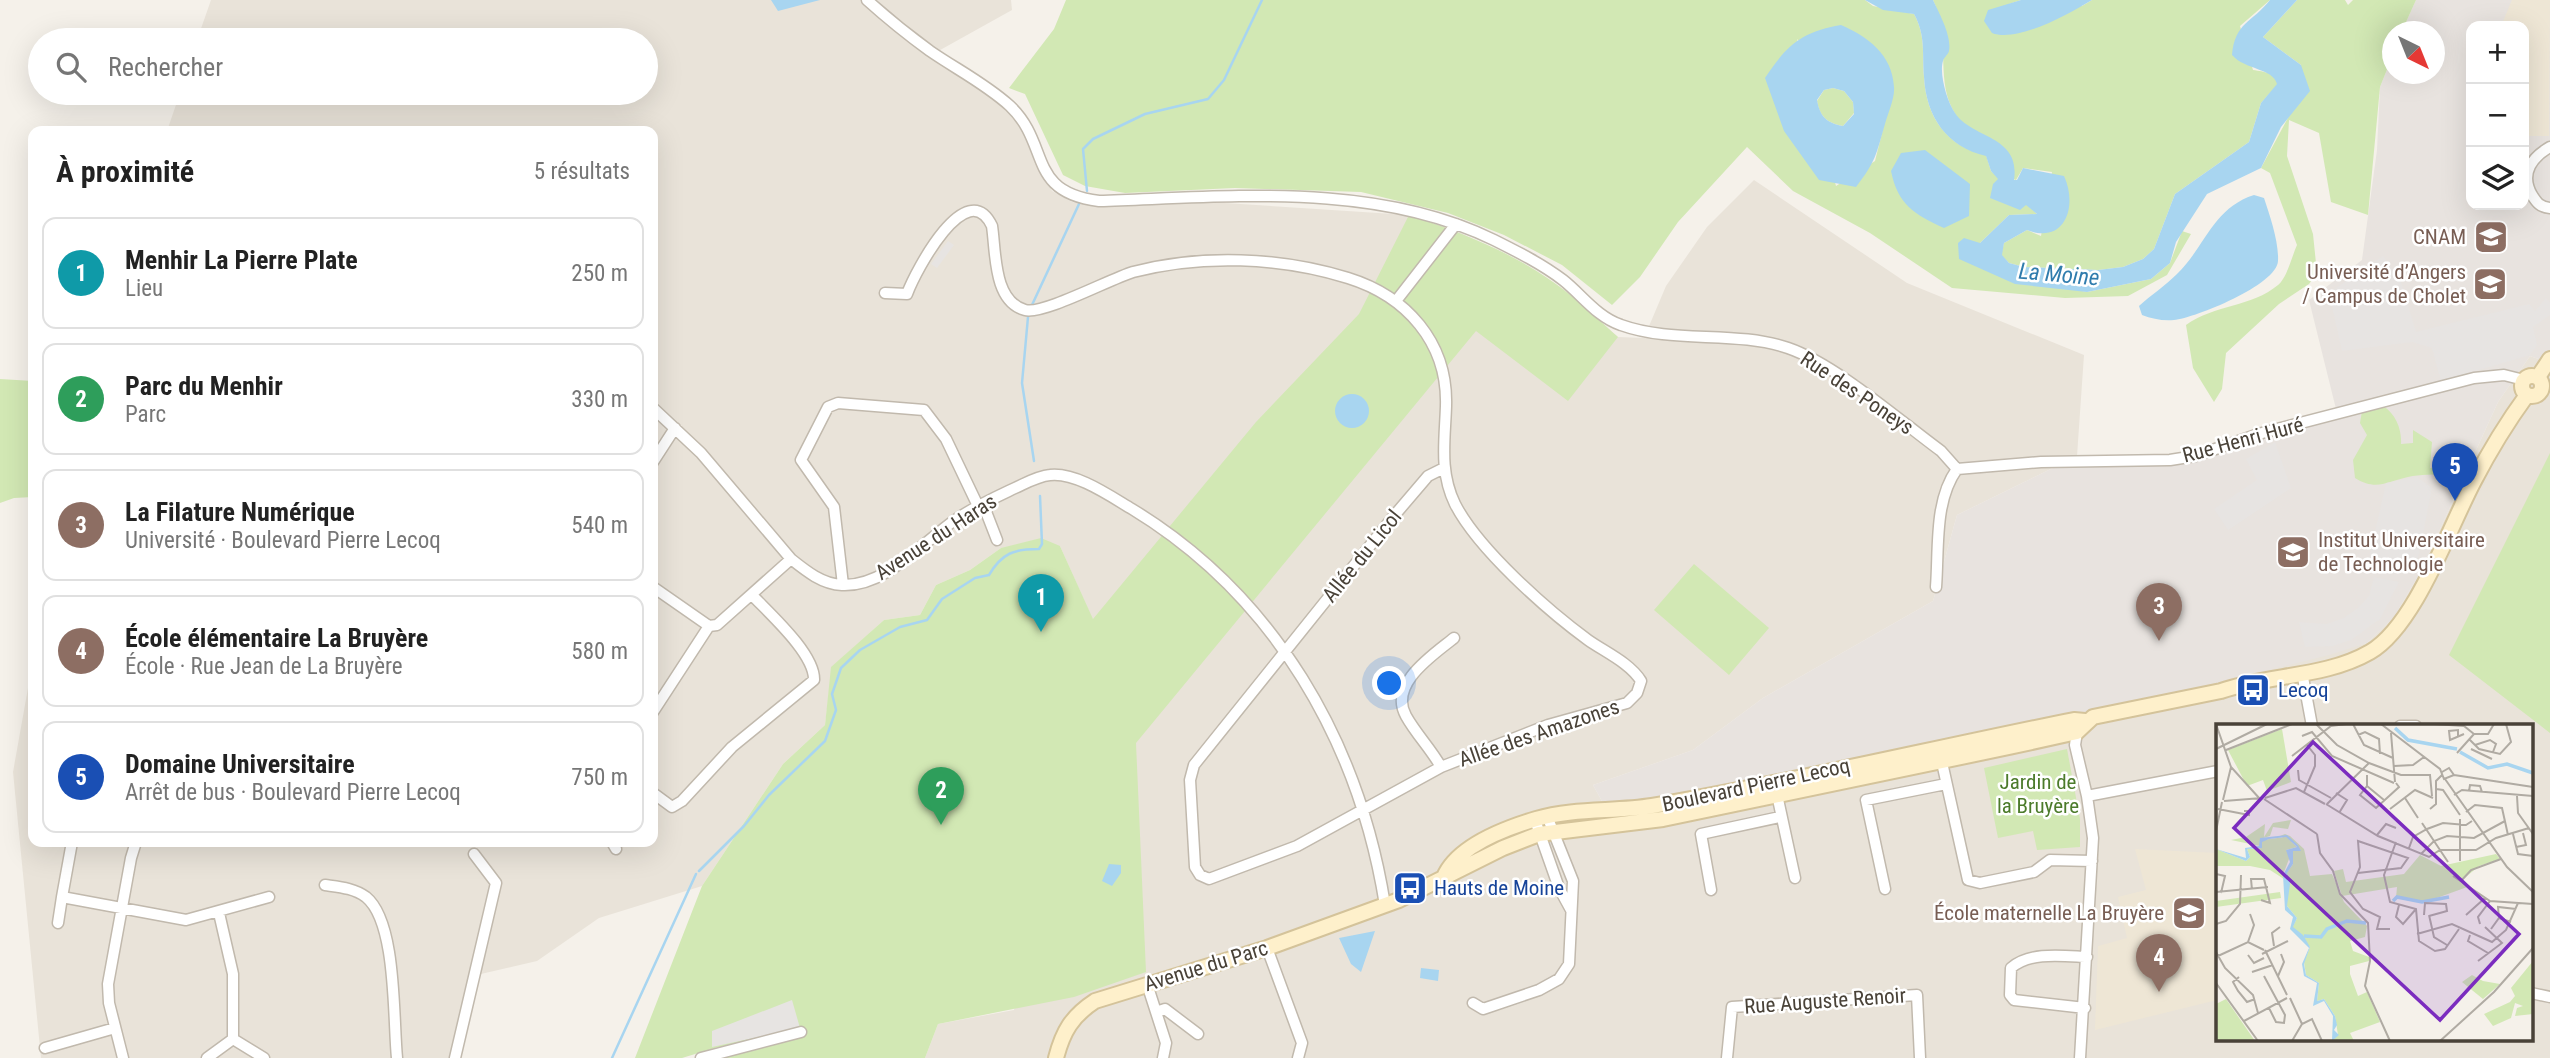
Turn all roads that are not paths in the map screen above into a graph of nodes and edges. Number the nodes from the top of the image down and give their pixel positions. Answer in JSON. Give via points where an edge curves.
{"nodes":[{"id":1,"x":867,"y":0,"type":"edge"},
{"id":2,"x":2550,"y":147,"type":"edge"},
{"id":3,"x":2550,"y":208,"type":"edge"},
{"id":4,"x":1456,"y":224,"type":"junction"},
{"id":5,"x":885,"y":293,"type":"dead end"},
{"id":6,"x":1396,"y":301,"type":"junction"},
{"id":7,"x":2550,"y":359,"type":"edge"},
{"id":8,"x":2530,"y":384,"type":"junction"},
{"id":9,"x":658,"y":412,"type":"edge"},
{"id":10,"x":676,"y":428,"type":"junction"},
{"id":11,"x":658,"y":455,"type":"edge"},
{"id":12,"x":1444,"y":468,"type":"junction"},
{"id":13,"x":1957,"y":469,"type":"junction"},
{"id":14,"x":980,"y":505,"type":"junction"},
{"id":15,"x":997,"y":540,"type":"dead end"},
{"id":16,"x":791,"y":559,"type":"junction"},
{"id":17,"x":843,"y":585,"type":"junction"},
{"id":18,"x":1936,"y":587,"type":"dead end"},
{"id":19,"x":658,"y":590,"type":"edge"},
{"id":20,"x":752,"y":594,"type":"junction"},
{"id":21,"x":709,"y":626,"type":"junction"},
{"id":22,"x":1454,"y":638,"type":"dead end"},
{"id":23,"x":1287,"y":652,"type":"junction"},
{"id":24,"x":2302,"y":672,"type":"junction"},
{"id":25,"x":658,"y":704,"type":"edge"},
{"id":26,"x":2312,"y":724,"type":"edge"},
{"id":27,"x":2081,"y":727,"type":"junction"},
{"id":28,"x":1940,"y":754,"type":"junction"},
{"id":29,"x":1441,"y":767,"type":"junction"},
{"id":30,"x":2216,"y":771,"type":"edge"},
{"id":31,"x":1946,"y":784,"type":"junction"},
{"id":32,"x":1775,"y":788,"type":"junction"},
{"id":33,"x":2087,"y":796,"type":"junction"},
{"id":34,"x":658,"y":797,"type":"edge"},
{"id":35,"x":1362,"y":810,"type":"junction"},
{"id":36,"x":1780,"y":817,"type":"junction"},
{"id":37,"x":1544,"y":825,"type":"junction"},
{"id":38,"x":71,"y":847,"type":"edge"},
{"id":39,"x":135,"y":847,"type":"edge"},
{"id":40,"x":474,"y":854,"type":"dead end"},
{"id":41,"x":2092,"y":861,"type":"junction"},
{"id":42,"x":1795,"y":878,"type":"dead end"},
{"id":43,"x":325,"y":885,"type":"dead end"},
{"id":44,"x":1885,"y":889,"type":"dead end"},
{"id":45,"x":1711,"y":890,"type":"dead end"},
{"id":46,"x":62,"y":897,"type":"junction"},
{"id":47,"x":269,"y":897,"type":"dead end"},
{"id":48,"x":1385,"y":905,"type":"junction"},
{"id":49,"x":121,"y":909,"type":"junction"},
{"id":50,"x":219,"y":913,"type":"junction"},
{"id":51,"x":1572,"y":913,"type":"junction"},
{"id":52,"x":58,"y":923,"type":"dead end"},
{"id":53,"x":1267,"y":948,"type":"junction"},
{"id":54,"x":2087,"y":957,"type":"junction"},
{"id":55,"x":1147,"y":984,"type":"junction"},
{"id":56,"x":2532,"y":993,"type":"edge"},
{"id":57,"x":2550,"y":997,"type":"edge"},
{"id":58,"x":1473,"y":1003,"type":"dead end"},
{"id":59,"x":2085,"y":1008,"type":"junction"},
{"id":60,"x":1156,"y":1012,"type":"junction"},
{"id":61,"x":115,"y":1028,"type":"junction"},
{"id":62,"x":801,"y":1032,"type":"dead end"},
{"id":63,"x":1198,"y":1034,"type":"dead end"},
{"id":64,"x":233,"y":1039,"type":"junction"},
{"id":65,"x":45,"y":1048,"type":"dead end"},
{"id":66,"x":715,"y":1056,"type":"edge"},
{"id":67,"x":123,"y":1058,"type":"edge"},
{"id":68,"x":207,"y":1058,"type":"edge"},
{"id":69,"x":264,"y":1058,"type":"edge"},
{"id":70,"x":397,"y":1058,"type":"edge"},
{"id":71,"x":455,"y":1058,"type":"edge"},
{"id":72,"x":701,"y":1058,"type":"edge"},
{"id":73,"x":1056,"y":1058,"type":"edge"},
{"id":74,"x":1163,"y":1058,"type":"edge"},
{"id":75,"x":1298,"y":1058,"type":"edge"},
{"id":76,"x":1727,"y":1058,"type":"edge"},
{"id":77,"x":1920,"y":1058,"type":"edge"},
{"id":78,"x":2080,"y":1058,"type":"edge"}],
"edges":[{"from":1,"to":4,"type":"street","name":"Rue des Poneys","via":[[1011,107],[1025,126],[1045,173],[1058,188],[1077,198],[1290,197],[1397,208]]},
{"from":2,"to":3,"type":"street","via":[[2538,155],[2526,176],[2538,203]]},
{"from":4,"to":6,"type":"street"},
{"from":4,"to":13,"type":"street","name":"Rue des Poneys","via":[[1536,262],[1602,316],[1621,325],[1788,348],[1831,371],[1941,451]]},
{"from":5,"to":6,"type":"street","via":[[907,294],[952,221],[965,210],[973,210],[980,211],[992,226],[1004,293],[1011,303],[1026,310],[1046,308],[1133,272],[1170,264],[1235,260],[1316,269],[1385,292]]},
{"from":6,"to":12,"type":"street","name":"Allée des Amazones","via":[[1427,336],[1443,370]]},
{"from":7,"to":8,"type":"street","name":"Boulevard Pierre Lecoq"},
{"from":8,"to":13,"type":"street","name":"Rue Henri Huré","via":[[2504,375],[2474,378],[2170,460]]},
{"from":8,"to":24,"type":"street","name":"Boulevard Pierre Lecoq","via":[[2475,477],[2395,631],[2356,659]]},
{"from":9,"to":10,"type":"street"},
{"from":10,"to":11,"type":"street"},
{"from":10,"to":16,"type":"street"},
{"from":12,"to":23,"type":"street","name":"Allée du Licol","via":[[1428,476]]},
{"from":12,"to":29,"type":"street","name":"Allée des Amazones","via":[[1456,504],[1478,537],[1546,605],[1642,681],[1627,702],[1548,725]]},
{"from":13,"to":18,"type":"street","via":[[1947,482],[1941,509]]},
{"from":14,"to":15,"type":"street"},
{"from":14,"to":17,"type":"street","name":"Avenue du Haras","via":[[888,571]]},
{"from":14,"to":17,"type":"street","via":[[946,439],[925,410],[838,403],[828,407],[801,460],[834,507]]},
{"from":14,"to":23,"type":"street","name":"Avenue du Haras","via":[[1048,475],[1066,477],[1102,493],[1181,541],[1263,619]]},
{"from":16,"to":17,"type":"street","via":[[822,580]]},
{"from":16,"to":20,"type":"street"},
{"from":19,"to":21,"type":"street"},
{"from":20,"to":21,"type":"street","via":[[717,625]]},
{"from":20,"to":34,"type":"street","via":[[792,637],[815,670],[814,680],[732,747],[682,801],[672,807]]},
{"from":21,"to":25,"type":"street"},
{"from":22,"to":29,"type":"street","via":[[1421,665],[1403,694],[1404,714]]},
{"from":23,"to":35,"type":"street","name":"Avenue du Haras","via":[[1345,757]]},
{"from":23,"to":35,"type":"street","name":"Allée du Licol","via":[[1194,765],[1190,780],[1195,867],[1209,879],[1240,869],[1297,846]]},
{"from":24,"to":26,"type":"street"},
{"from":24,"to":27,"type":"street","name":"Boulevard Pierre Lecoq","via":[[2093,717]]},
{"from":27,"to":28,"type":"street","name":"Boulevard Pierre Lecoq","via":[[2074,720]]},
{"from":27,"to":33,"type":"street","via":[[2075,746]]},
{"from":28,"to":31,"type":"street"},
{"from":28,"to":32,"type":"street","name":"Boulevard Pierre Lecoq"},
{"from":29,"to":35,"type":"street","name":"Allée des Amazones"},
{"from":30,"to":33,"type":"street"},
{"from":31,"to":41,"type":"street","via":[[1968,880],[1980,883],[2034,872],[2050,860]]},
{"from":31,"to":44,"type":"street","via":[[1866,800]]},
{"from":32,"to":36,"type":"street"},
{"from":32,"to":37,"type":"street","name":"Boulevard Pierre Lecoq"},
{"from":33,"to":41,"type":"street"},
{"from":35,"to":48,"type":"street","name":"Avenue du Haras"},
{"from":36,"to":42,"type":"street"},
{"from":36,"to":45,"type":"street","via":[[1701,834]]},
{"from":37,"to":48,"type":"street","name":"Boulevard Pierre Lecoq"},
{"from":37,"to":51,"type":"street"},
{"from":37,"to":51,"type":"street","via":[[1573,881]]},
{"from":38,"to":46,"type":"street"},
{"from":39,"to":49,"type":"street"},
{"from":40,"to":71,"type":"street","via":[[496,883]]},
{"from":41,"to":54,"type":"street"},
{"from":43,"to":70,"type":"street","via":[[365,896],[381,921],[387,942]]},
{"from":46,"to":49,"type":"street"},
{"from":46,"to":52,"type":"street"},
{"from":47,"to":50,"type":"street"},
{"from":48,"to":53,"type":"street","name":"Avenue du Parc"},
{"from":49,"to":50,"type":"street","via":[[186,920]]},
{"from":49,"to":61,"type":"street","via":[[108,984]]},
{"from":50,"to":64,"type":"street","via":[[233,974]]},
{"from":51,"to":58,"type":"street","via":[[1569,964],[1559,978],[1539,990],[1483,1009]]},
{"from":53,"to":55,"type":"street","name":"Avenue du Parc"},
{"from":53,"to":75,"type":"street","via":[[1302,1043]]},
{"from":54,"to":59,"type":"street"},
{"from":54,"to":59,"type":"street","via":[[2056,956],[2011,968],[2010,995],[2014,1000]]},
{"from":55,"to":60,"type":"street"},
{"from":55,"to":73,"type":"street","name":"Avenue du Parc","via":[[1095,1001],[1077,1013],[1061,1038]]},
{"from":56,"to":57,"type":"street"},
{"from":59,"to":78,"type":"street"},
{"from":60,"to":63,"type":"street","via":[[1165,1009]]},
{"from":60,"to":74,"type":"street","via":[[1166,1043]]},
{"from":61,"to":65,"type":"street"},
{"from":61,"to":67,"type":"street"},
{"from":62,"to":66,"type":"street"},
{"from":64,"to":68,"type":"street"},
{"from":64,"to":69,"type":"street"},
{"from":66,"to":72,"type":"street"},
{"from":76,"to":77,"type":"street","name":"Rue Auguste Renoir","via":[[1732,1007],[1917,995]]}]}
